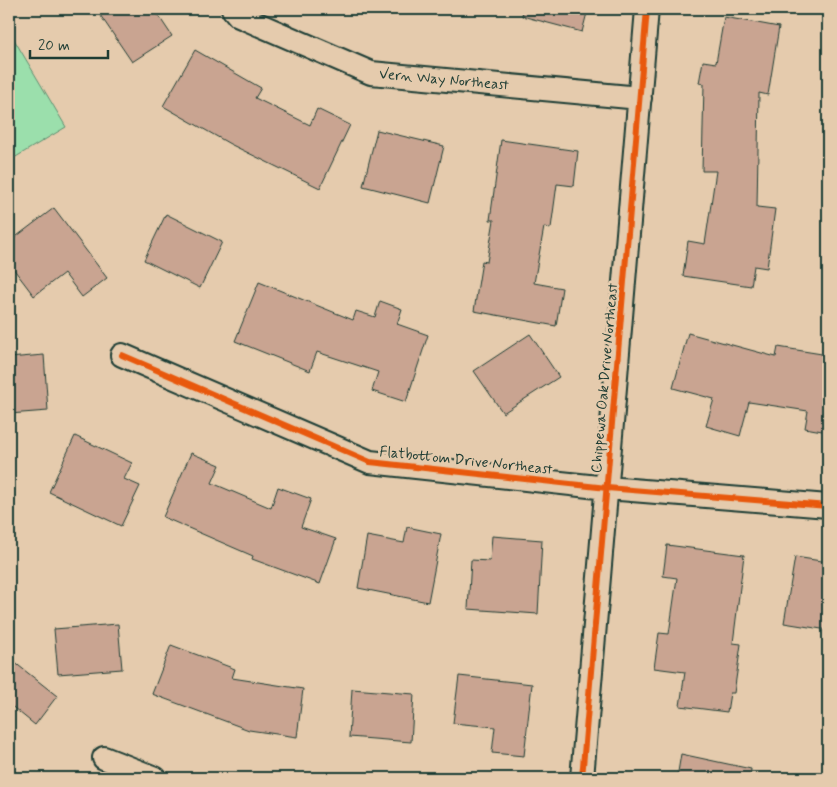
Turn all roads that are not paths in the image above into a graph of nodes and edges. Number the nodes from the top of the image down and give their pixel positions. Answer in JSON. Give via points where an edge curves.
{"nodes":[{"id":1,"x":233,"y":9,"type":"edge"},
{"id":2,"x":647,"y":9,"type":"edge"},
{"id":3,"x":640,"y":98,"type":"junction"},
{"id":4,"x":122,"y":355,"type":"dead end"},
{"id":5,"x":607,"y":488,"type":"junction"},
{"id":6,"x":828,"y":506,"type":"edge"},
{"id":7,"x":104,"y":758,"type":"dead end"},
{"id":8,"x":155,"y":778,"type":"edge"},
{"id":9,"x":582,"y":778,"type":"edge"}],
"edges":[{"from":1,"to":3,"type":"street","name":"Vern Way Northeast","via":[[239,16],[371,73]]},
{"from":2,"to":3,"type":"street","name":"Chippewa Oak Drive Northeast"},
{"from":3,"to":5,"type":"street","name":"Chippewa Oak Drive Northeast"},
{"from":4,"to":5,"type":"street","name":"Flatbottom Drive Northeast","via":[[370,462]]},
{"from":5,"to":6,"type":"street","name":"Flatbottom Drive Northeast"},
{"from":5,"to":9,"type":"street","name":"Chippewa Oak Drive Northeast"},
{"from":7,"to":8,"type":"street"}]}
